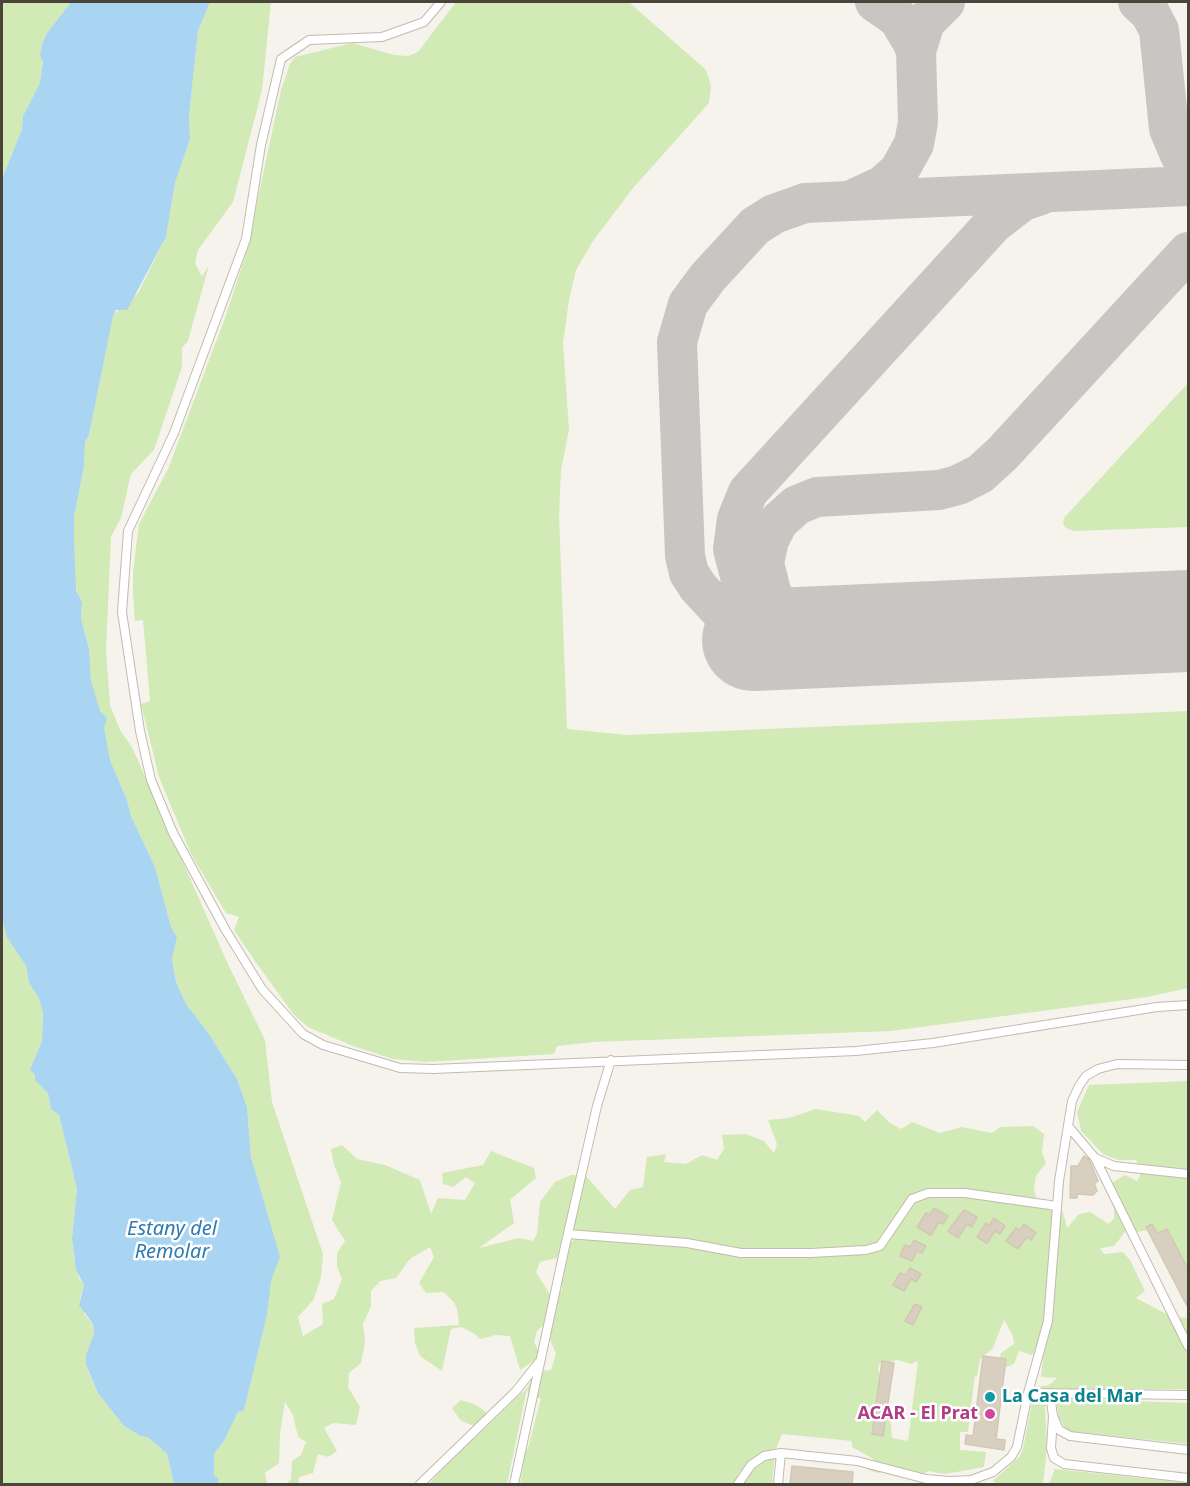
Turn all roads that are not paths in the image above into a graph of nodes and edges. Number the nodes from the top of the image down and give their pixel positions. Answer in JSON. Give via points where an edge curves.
{"nodes":[{"id":1,"x":441,"y":2,"type":"edge"},
{"id":2,"x":1188,"y":1005,"type":"edge"},
{"id":3,"x":611,"y":1060,"type":"junction"},
{"id":4,"x":1188,"y":1065,"type":"edge"},
{"id":5,"x":1068,"y":1126,"type":"junction"},
{"id":6,"x":1095,"y":1158,"type":"junction"},
{"id":7,"x":1188,"y":1174,"type":"edge"},
{"id":8,"x":1057,"y":1206,"type":"junction"},
{"id":9,"x":568,"y":1234,"type":"junction"},
{"id":10,"x":1188,"y":1346,"type":"edge"},
{"id":11,"x":540,"y":1361,"type":"junction"},
{"id":12,"x":1028,"y":1393,"type":"junction"},
{"id":13,"x":1050,"y":1394,"type":"junction"},
{"id":14,"x":1188,"y":1395,"type":"edge"},
{"id":15,"x":1053,"y":1416,"type":"junction"},
{"id":16,"x":1188,"y":1450,"type":"edge"},
{"id":17,"x":781,"y":1453,"type":"junction"},
{"id":18,"x":1188,"y":1478,"type":"edge"},
{"id":19,"x":515,"y":1481,"type":"edge"},
{"id":20,"x":420,"y":1485,"type":"edge"},
{"id":21,"x":524,"y":1485,"type":"edge"},
{"id":22,"x":738,"y":1485,"type":"edge"},
{"id":23,"x":778,"y":1485,"type":"edge"}],
"edges":[{"from":1,"to":3,"type":"lane","via":[[424,22],[382,37],[309,40],[281,59],[261,145],[246,238],[174,433],[128,531],[122,612],[140,731],[151,780],[173,833],[262,989],[303,1034],[346,1054],[400,1068],[433,1070]]},
{"from":2,"to":3,"type":"lane","via":[[856,1051]]},
{"from":3,"to":9,"type":"lane"},
{"from":4,"to":5,"type":"lane","via":[[1117,1064],[1098,1069],[1079,1086]]},
{"from":5,"to":6,"type":"lane"},
{"from":5,"to":8,"type":"lane"},
{"from":6,"to":7,"type":"lane","via":[[1114,1166]]},
{"from":6,"to":10,"type":"lane"},
{"from":8,"to":9,"type":"lane","via":[[965,1193],[928,1193],[912,1199],[880,1246],[866,1250],[741,1253],[687,1243]]},
{"from":8,"to":12,"type":"lane","via":[[1048,1322]]},
{"from":9,"to":11,"type":"lane"},
{"from":11,"to":19,"type":"lane"},
{"from":11,"to":20,"type":"lane","via":[[516,1391]]},
{"from":12,"to":13,"type":"lane"},
{"from":12,"to":17,"type":"lane","via":[[1017,1447],[1011,1457],[993,1472],[971,1480],[926,1479],[857,1461]]},
{"from":13,"to":14,"type":"lane"},
{"from":13,"to":15,"type":"lane"},
{"from":15,"to":16,"type":"lane","via":[[1059,1430],[1070,1436]]},
{"from":15,"to":18,"type":"lane","via":[[1051,1448],[1054,1458],[1064,1464]]},
{"from":17,"to":22,"type":"lane","via":[[764,1456],[751,1465]]},
{"from":17,"to":23,"type":"lane"},
{"from":19,"to":21,"type":"lane"}]}
